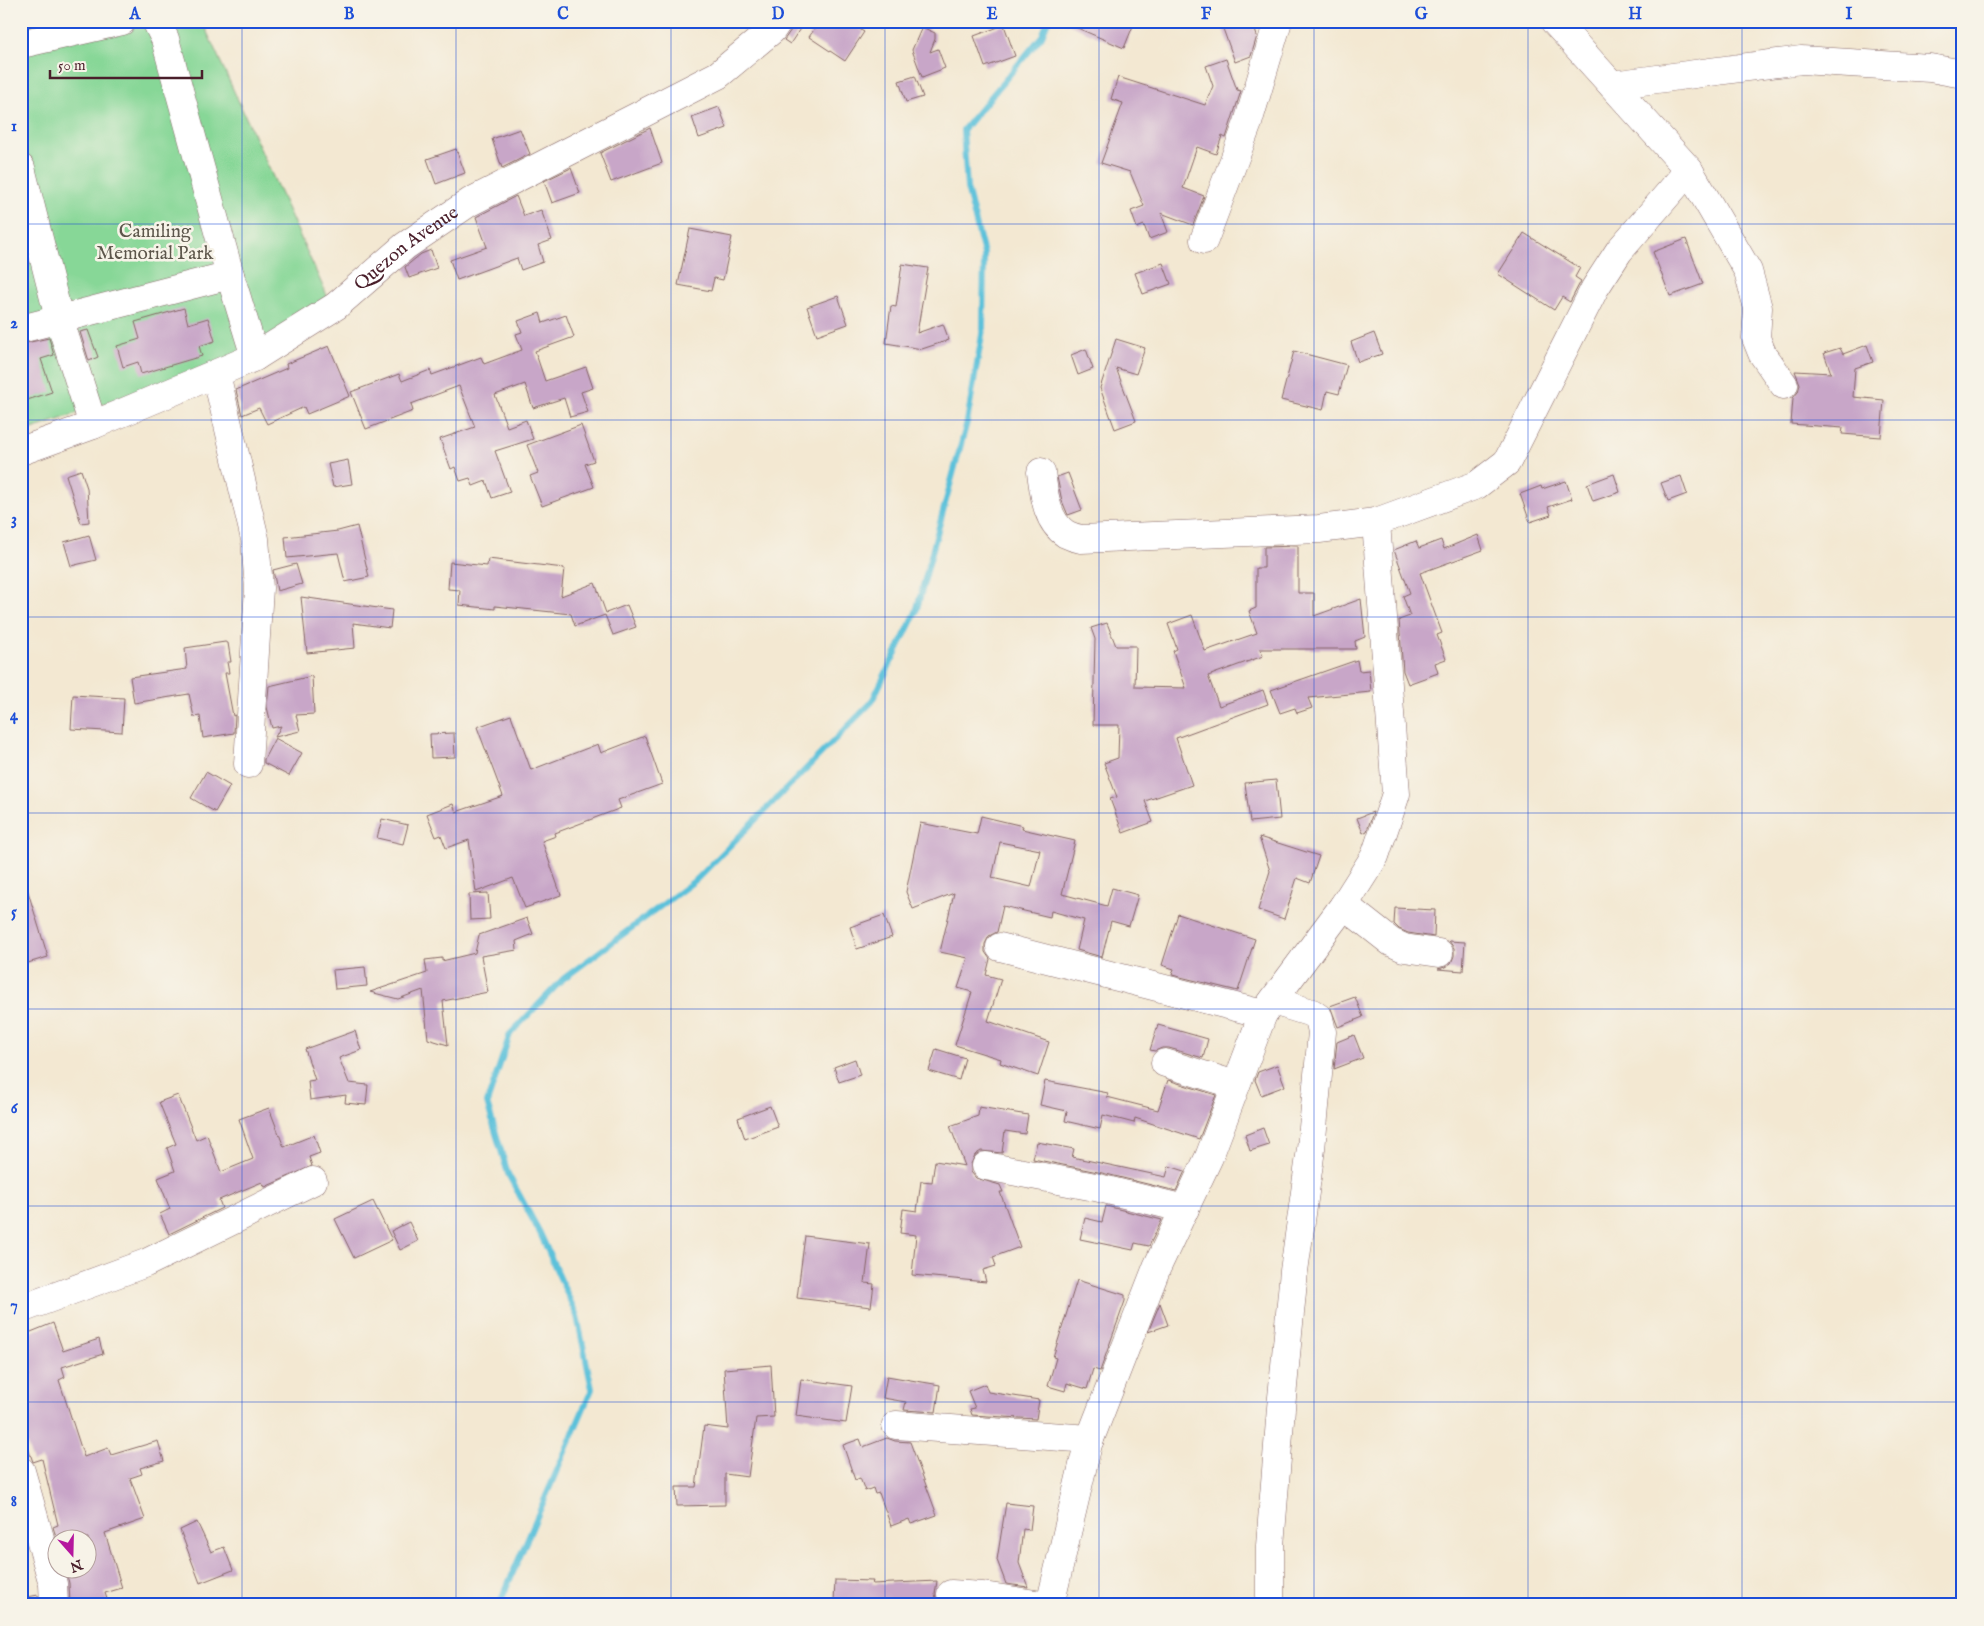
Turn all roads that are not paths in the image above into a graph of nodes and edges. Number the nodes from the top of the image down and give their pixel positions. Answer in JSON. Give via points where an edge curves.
{"nodes":[{"id":1,"x":122,"y":21,"type":"edge"},
{"id":2,"x":156,"y":21,"type":"edge"},
{"id":3,"x":778,"y":21,"type":"edge"},
{"id":4,"x":1278,"y":21,"type":"edge"},
{"id":5,"x":1554,"y":21,"type":"edge"},
{"id":6,"x":21,"y":44,"type":"edge"},
{"id":7,"x":1963,"y":74,"type":"edge"},
{"id":8,"x":1612,"y":85,"type":"junction"},
{"id":9,"x":21,"y":168,"type":"edge"},
{"id":10,"x":1689,"y":170,"type":"junction"},
{"id":11,"x":1204,"y":240,"type":"dead end"},
{"id":12,"x":230,"y":275,"type":"junction"},
{"id":13,"x":60,"y":318,"type":"junction"},
{"id":14,"x":21,"y":329,"type":"edge"},
{"id":15,"x":255,"y":357,"type":"junction"},
{"id":16,"x":216,"y":374,"type":"junction"},
{"id":17,"x":1784,"y":386,"type":"dead end"},
{"id":18,"x":93,"y":426,"type":"junction"},
{"id":19,"x":21,"y":451,"type":"edge"},
{"id":20,"x":1041,"y":472,"type":"dead end"},
{"id":21,"x":1376,"y":522,"type":"junction"},
{"id":22,"x":248,"y":764,"type":"dead end"},
{"id":23,"x":1344,"y":905,"type":"junction"},
{"id":24,"x":1000,"y":947,"type":"dead end"},
{"id":25,"x":1439,"y":953,"type":"dead end"},
{"id":26,"x":1268,"y":1008,"type":"junction"},
{"id":27,"x":1165,"y":1063,"type":"dead end"},
{"id":28,"x":1236,"y":1085,"type":"junction"},
{"id":29,"x":986,"y":1166,"type":"dead end"},
{"id":30,"x":313,"y":1181,"type":"dead end"},
{"id":31,"x":1185,"y":1209,"type":"junction"},
{"id":32,"x":21,"y":1309,"type":"edge"},
{"id":33,"x":896,"y":1425,"type":"dead end"},
{"id":34,"x":1090,"y":1439,"type":"junction"},
{"id":35,"x":21,"y":1471,"type":"edge"},
{"id":36,"x":951,"y":1594,"type":"dead end"},
{"id":37,"x":54,"y":1605,"type":"edge"},
{"id":38,"x":1042,"y":1605,"type":"edge"},
{"id":39,"x":1050,"y":1605,"type":"edge"},
{"id":40,"x":1270,"y":1605,"type":"edge"}],
"edges":[{"from":1,"to":6,"type":"street"},
{"from":2,"to":12,"type":"street","via":[[165,39]]},
{"from":3,"to":15,"type":"street","name":"Quezon Avenue","via":[[772,30],[718,75],[470,202],[405,246],[336,306]]},
{"from":4,"to":11,"type":"street","via":[[1248,123]]},
{"from":5,"to":8,"type":"street"},
{"from":7,"to":8,"type":"street","via":[[1930,68],[1801,60]]},
{"from":8,"to":10,"type":"street"},
{"from":9,"to":13,"type":"street"},
{"from":10,"to":17,"type":"street","via":[[1748,271],[1758,308],[1756,338]]},
{"from":10,"to":21,"type":"street","via":[[1619,251],[1595,288],[1507,462],[1477,485]]},
{"from":12,"to":13,"type":"street"},
{"from":12,"to":15,"type":"street"},
{"from":13,"to":14,"type":"street"},
{"from":13,"to":18,"type":"street"},
{"from":15,"to":16,"type":"street","name":"Quezon Avenue"},
{"from":16,"to":18,"type":"street","name":"Quezon Avenue"},
{"from":16,"to":22,"type":"street","via":[[255,539],[259,588]]},
{"from":18,"to":19,"type":"street","name":"Quezon Avenue"},
{"from":20,"to":21,"type":"street","via":[[1052,519],[1065,534],[1081,539],[1319,529]]},
{"from":21,"to":23,"type":"street","via":[[1396,794],[1375,856]]},
{"from":23,"to":25,"type":"street","via":[[1391,942],[1404,948]]},
{"from":23,"to":26,"type":"street"},
{"from":24,"to":26,"type":"street"},
{"from":26,"to":28,"type":"street"},
{"from":26,"to":40,"type":"street","via":[[1312,1013],[1319,1018],[1322,1032],[1282,1398],[1270,1546]]},
{"from":27,"to":28,"type":"street"},
{"from":28,"to":31,"type":"street"},
{"from":29,"to":31,"type":"street","via":[[1096,1187]]},
{"from":30,"to":32,"type":"street","via":[[146,1263]]},
{"from":31,"to":34,"type":"street","via":[[1158,1267]]},
{"from":33,"to":34,"type":"street"},
{"from":34,"to":39,"type":"street"},
{"from":35,"to":37,"type":"street","via":[[53,1584]]},
{"from":36,"to":38,"type":"street"}]}
